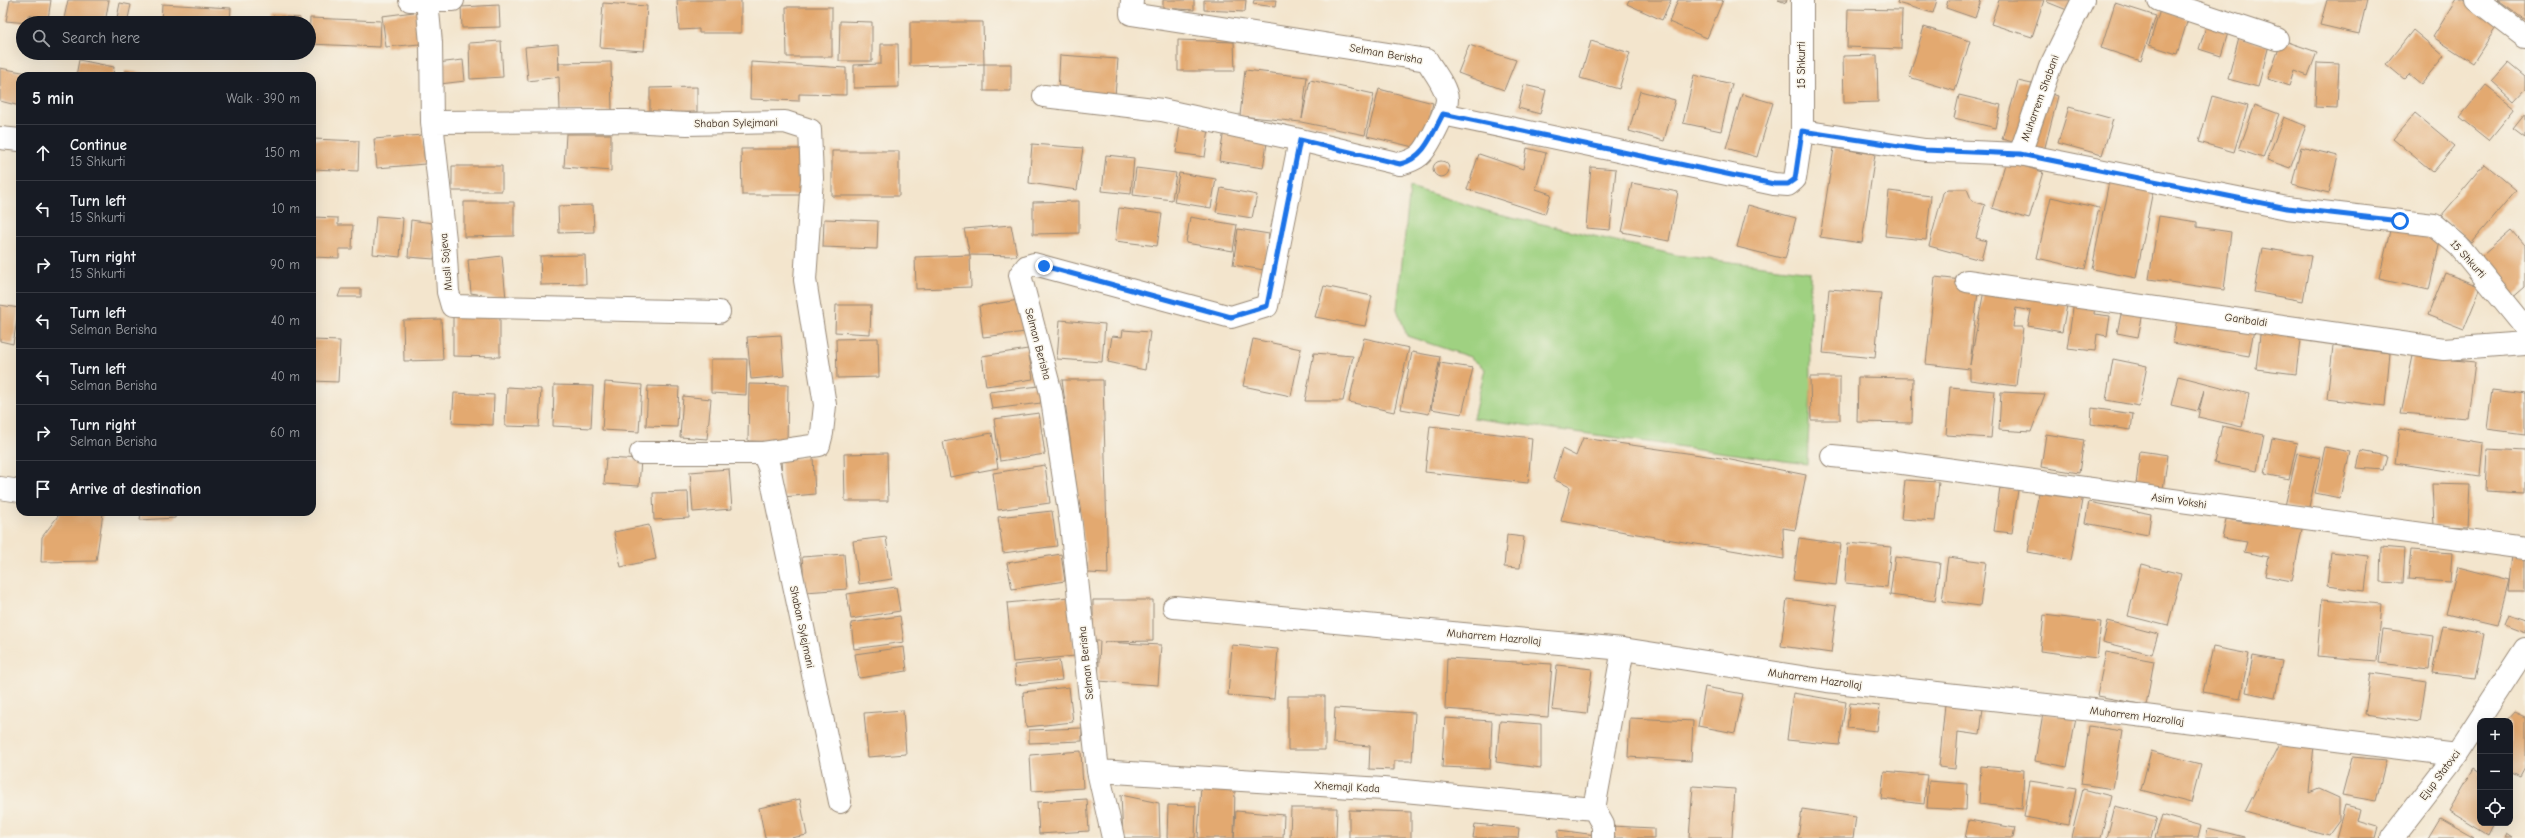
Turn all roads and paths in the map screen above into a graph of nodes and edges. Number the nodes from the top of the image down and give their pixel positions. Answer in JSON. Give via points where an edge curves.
{"nodes":[{"id":1,"x":418,"y":0,"type":"edge"},
{"id":2,"x":453,"y":0,"type":"edge"},
{"id":3,"x":1132,"y":0,"type":"edge"},
{"id":4,"x":1802,"y":0,"type":"edge"},
{"id":5,"x":2083,"y":0,"type":"edge"},
{"id":6,"x":2159,"y":0,"type":"edge"},
{"id":7,"x":2477,"y":0,"type":"edge"},
{"id":8,"x":2525,"y":37,"type":"edge"},
{"id":9,"x":2277,"y":39,"type":"dead end"},
{"id":10,"x":1044,"y":96,"type":"dead end"},
{"id":11,"x":1443,"y":114,"type":"junction"},
{"id":12,"x":432,"y":122,"type":"junction"},
{"id":13,"x":1802,"y":131,"type":"junction"},
{"id":14,"x":0,"y":138,"type":"edge"},
{"id":15,"x":16,"y":140,"type":"edge"},
{"id":16,"x":1300,"y":140,"type":"junction"},
{"id":17,"x":2020,"y":154,"type":"junction"},
{"id":18,"x":1967,"y":281,"type":"dead end"},
{"id":19,"x":719,"y":312,"type":"dead end"},
{"id":20,"x":2525,"y":327,"type":"edge"},
{"id":21,"x":2525,"y":343,"type":"edge"},
{"id":22,"x":763,"y":452,"type":"junction"},
{"id":23,"x":641,"y":453,"type":"dead end"},
{"id":24,"x":1832,"y":456,"type":"dead end"},
{"id":25,"x":0,"y":488,"type":"edge"},
{"id":26,"x":16,"y":490,"type":"edge"},
{"id":27,"x":2525,"y":548,"type":"edge"},
{"id":28,"x":1174,"y":607,"type":"dead end"},
{"id":29,"x":1623,"y":649,"type":"junction"},
{"id":30,"x":2525,"y":649,"type":"edge"},
{"id":31,"x":2456,"y":754,"type":"junction"},
{"id":32,"x":1098,"y":771,"type":"junction"},
{"id":33,"x":840,"y":802,"type":"dead end"},
{"id":34,"x":1594,"y":809,"type":"junction"},
{"id":35,"x":1113,"y":838,"type":"edge"},
{"id":36,"x":1603,"y":838,"type":"edge"},
{"id":37,"x":2392,"y":838,"type":"edge"}],
"edges":[{"from":1,"to":2,"type":"street"},
{"from":1,"to":12,"type":"street","name":"Musli Sojeva","via":[[431,43]]},
{"from":3,"to":11,"type":"street","name":"Selman Berisha","via":[[1131,14],[1427,60],[1442,84],[1447,98]]},
{"from":4,"to":13,"type":"street","name":"15 Shkurti"},
{"from":5,"to":17,"type":"street","name":"Muharrem Shabani","via":[[2050,68]]},
{"from":6,"to":9,"type":"street"},
{"from":7,"to":8,"type":"street"},
{"from":10,"to":16,"type":"street","name":"Selman Berisha","via":[[1162,110]]},
{"from":11,"to":13,"type":"street","name":"15 Shkurti","via":[[1774,184],[1788,184],[1795,179]]},
{"from":11,"to":16,"type":"street","name":"Selman Berisha","via":[[1421,154],[1400,164]]},
{"from":12,"to":19,"type":"street","name":"Musli Sojeva","via":[[448,292],[452,306]]},
{"from":12,"to":22,"type":"street","name":"Shaban Sylejmani","via":[[785,122],[810,130],[812,178],[805,280],[825,405],[822,433],[819,445]]},
{"from":13,"to":17,"type":"street","name":"15 Shkurti","via":[[1925,150]]},
{"from":14,"to":15,"type":"street"},
{"from":16,"to":32,"type":"street","name":"Selman Berisha","via":[[1267,306],[1231,317],[1034,264],[1027,266],[1020,275],[1051,393],[1071,525]]},
{"from":17,"to":20,"type":"street","name":"15 Shkurti","via":[[2287,208],[2434,225],[2459,246]]},
{"from":18,"to":21,"type":"street","name":"Garibaldi","via":[[2444,348]]},
{"from":22,"to":23,"type":"street","name":"Shaban Sylejmani"},
{"from":22,"to":33,"type":"street","name":"Shaban Sylejmani","via":[[769,467]]},
{"from":24,"to":27,"type":"street","name":"Asim Vokshi","via":[[1895,462]]},
{"from":25,"to":26,"type":"street"},
{"from":28,"to":29,"type":"street","name":"Muharrem Hazrollaj"},
{"from":29,"to":31,"type":"street","name":"Muharrem Hazrollaj","via":[[1827,681]]},
{"from":29,"to":34,"type":"street"},
{"from":30,"to":31,"type":"street","name":"Ejup Statovci"},
{"from":31,"to":37,"type":"street","name":"Ejup Statovci"},
{"from":32,"to":34,"type":"street","name":"Xhemajl Kada","via":[[1383,789]]},
{"from":32,"to":35,"type":"street","name":"Selman Berisha"},
{"from":34,"to":36,"type":"street","via":[[1603,825]]}]}
